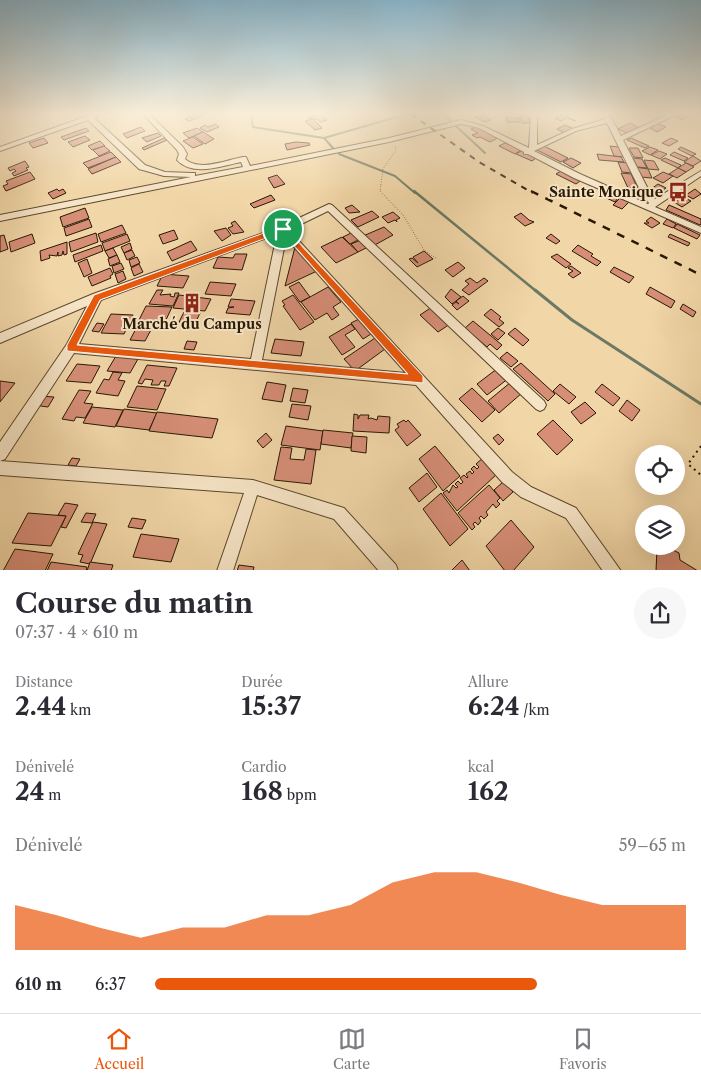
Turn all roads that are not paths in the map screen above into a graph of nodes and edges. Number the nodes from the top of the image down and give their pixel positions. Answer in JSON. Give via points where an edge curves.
{"nodes":[{"id":1,"x":21,"y":141,"type":"edge"},
{"id":2,"x":114,"y":141,"type":"edge"},
{"id":3,"x":172,"y":141,"type":"edge"},
{"id":4,"x":387,"y":141,"type":"edge"},
{"id":5,"x":511,"y":141,"type":"edge"},
{"id":6,"x":535,"y":141,"type":"edge"},
{"id":7,"x":551,"y":141,"type":"edge"},
{"id":8,"x":621,"y":141,"type":"edge"},
{"id":9,"x":0,"y":148,"type":"edge"},
{"id":10,"x":530,"y":150,"type":"junction"},
{"id":11,"x":247,"y":168,"type":"junction"},
{"id":12,"x":205,"y":176,"type":"junction"},
{"id":13,"x":699,"y":176,"type":"edge"},
{"id":14,"x":652,"y":205,"type":"junction"},
{"id":15,"x":0,"y":218,"type":"edge"},
{"id":16,"x":283,"y":229,"type":"junction"},
{"id":17,"x":701,"y":230,"type":"edge"},
{"id":18,"x":97,"y":297,"type":"junction"},
{"id":19,"x":0,"y":338,"type":"edge"},
{"id":20,"x":70,"y":348,"type":"junction"},
{"id":21,"x":255,"y":366,"type":"junction"},
{"id":22,"x":420,"y":380,"type":"junction"},
{"id":23,"x":540,"y":405,"type":"dead end"},
{"id":24,"x":0,"y":454,"type":"edge"},
{"id":25,"x":0,"y":468,"type":"edge"},
{"id":26,"x":253,"y":487,"type":"junction"},
{"id":27,"x":225,"y":570,"type":"edge"},
{"id":28,"x":390,"y":570,"type":"edge"},
{"id":29,"x":613,"y":570,"type":"edge"}],
"edges":[{"from":1,"to":9,"type":"street"},
{"from":2,"to":12,"type":"street","via":[[142,167],[164,174]]},
{"from":3,"to":11,"type":"street","via":[[183,154],[180,160],[191,166],[242,159]]},
{"from":4,"to":11,"type":"street"},
{"from":5,"to":10,"type":"street"},
{"from":6,"to":10,"type":"street"},
{"from":7,"to":10,"type":"street"},
{"from":8,"to":14,"type":"street"},
{"from":10,"to":14,"type":"street","via":[[633,202]]},
{"from":11,"to":12,"type":"street"},
{"from":12,"to":15,"type":"street"},
{"from":13,"to":14,"type":"street"},
{"from":14,"to":17,"type":"street"},
{"from":16,"to":18,"type":"street"},
{"from":16,"to":21,"type":"street"},
{"from":16,"to":22,"type":"street"},
{"from":16,"to":23,"type":"street","via":[[329,207]]},
{"from":18,"to":19,"type":"street"},
{"from":18,"to":20,"type":"street"},
{"from":20,"to":21,"type":"street"},
{"from":20,"to":24,"type":"street"},
{"from":21,"to":22,"type":"street"},
{"from":22,"to":29,"type":"street","via":[[507,478],[526,492],[571,513]]},
{"from":25,"to":26,"type":"street"},
{"from":26,"to":27,"type":"street"},
{"from":26,"to":28,"type":"street","via":[[339,513]]}]}
